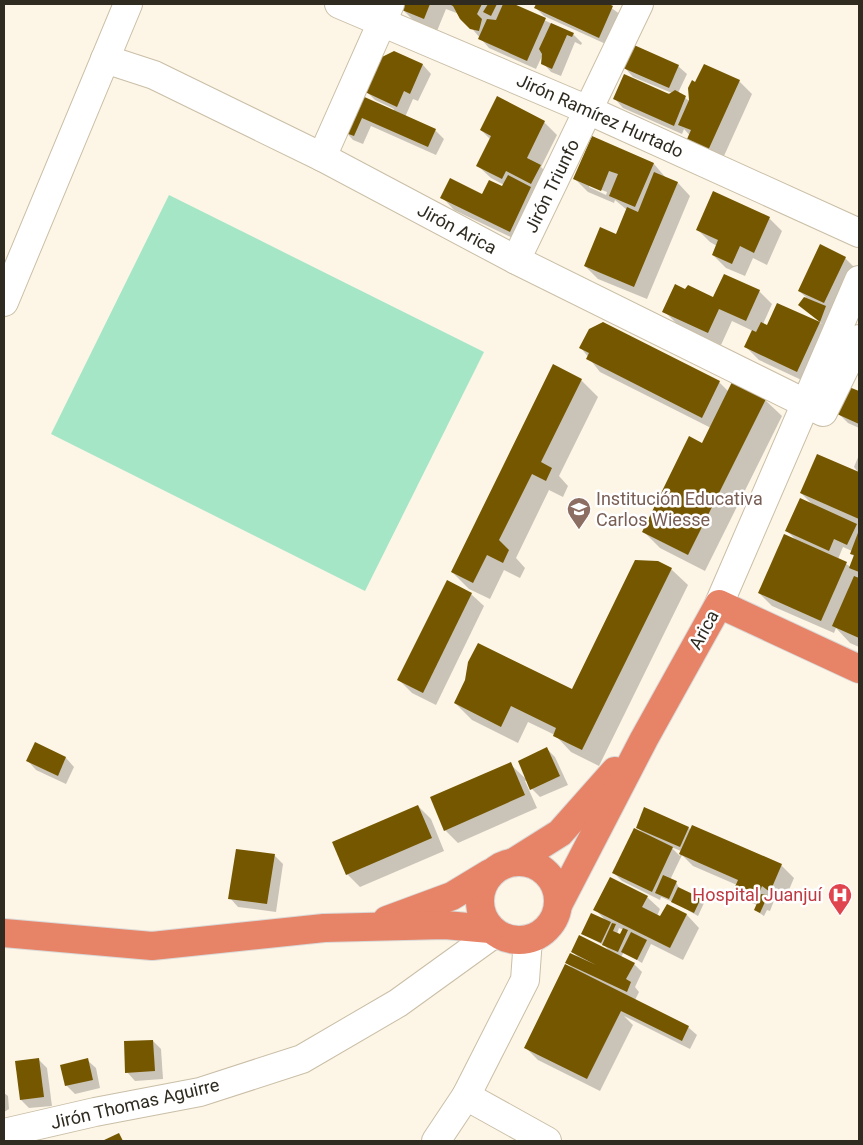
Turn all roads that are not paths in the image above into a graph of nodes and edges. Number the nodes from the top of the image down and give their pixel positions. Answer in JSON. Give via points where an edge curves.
{"nodes":[{"id":1,"x":128,"y":4,"type":"edge"},
{"id":2,"x":339,"y":4,"type":"edge"},
{"id":3,"x":639,"y":4,"type":"edge"},
{"id":4,"x":386,"y":13,"type":"edge"},
{"id":5,"x":105,"y":59,"type":"junction"},
{"id":6,"x":588,"y":110,"type":"junction"},
{"id":7,"x":322,"y":157,"type":"junction"},
{"id":8,"x":859,"y":232,"type":"edge"},
{"id":9,"x":516,"y":260,"type":"junction"},
{"id":10,"x":859,"y":280,"type":"edge"},
{"id":11,"x":4,"y":302,"type":"edge"},
{"id":12,"x":859,"y":339,"type":"edge"},
{"id":13,"x":806,"y":403,"type":"junction"},
{"id":14,"x":719,"y":604,"type":"junction"},
{"id":15,"x":859,"y":668,"type":"edge"},
{"id":16,"x":644,"y":739,"type":"junction"},
{"id":17,"x":502,"y":867,"type":"junction"},
{"id":18,"x":558,"y":905,"type":"junction"},
{"id":19,"x":370,"y":927,"type":"junction"},
{"id":20,"x":492,"y":931,"type":"junction"},
{"id":21,"x":4,"y":933,"type":"edge"},
{"id":22,"x":528,"y":939,"type":"junction"},
{"id":23,"x":466,"y":1096,"type":"junction"},
{"id":24,"x":4,"y":1133,"type":"edge"},
{"id":25,"x":436,"y":1141,"type":"edge"},
{"id":26,"x":547,"y":1141,"type":"edge"}],
"edges":[{"from":1,"to":5,"type":"street"},
{"from":2,"to":4,"type":"street","name":"Jirón Ramírez Hurtado"},
{"from":3,"to":6,"type":"street","name":"Jirón Triunfo"},
{"from":4,"to":6,"type":"street","name":"Jirón Ramírez Hurtado"},
{"from":4,"to":7,"type":"street"},
{"from":5,"to":7,"type":"street","name":"Jirón Arica","via":[[154,75]]},
{"from":5,"to":11,"type":"street"},
{"from":6,"to":8,"type":"street","name":"Jirón Ramírez Hurtado"},
{"from":6,"to":9,"type":"street","name":"Jirón Triunfo"},
{"from":7,"to":9,"type":"street","name":"Jirón Arica"},
{"from":9,"to":13,"type":"street","name":"Jirón Arica"},
{"from":10,"to":13,"type":"street"},
{"from":12,"to":13,"type":"street","name":"Jirón Arica","via":[[823,412]]},
{"from":13,"to":14,"type":"street"},
{"from":14,"to":15,"type":"highway","name":"Arica"},
{"from":14,"to":16,"type":"highway","name":"Arica"},
{"from":16,"to":17,"type":"highway","name":"Arica","via":[[560,833]]},
{"from":16,"to":18,"type":"highway","name":"Arica"},
{"from":17,"to":18,"type":"highway","via":[[531,863],[548,875],[557,893]]},
{"from":17,"to":19,"type":"highway","name":"Arica","via":[[452,896]]},
{"from":17,"to":20,"type":"highway","via":[[483,884],[479,897],[480,910]]},
{"from":18,"to":22,"type":"highway","via":[[548,927]]},
{"from":19,"to":20,"type":"highway","via":[[445,925]]},
{"from":19,"to":21,"type":"highway","via":[[324,928],[152,946]]},
{"from":20,"to":22,"type":"highway","via":[[510,940]]},
{"from":20,"to":24,"type":"street","name":"Jirón Thomas Aguirre","via":[[398,1003],[302,1058],[200,1092]]},
{"from":22,"to":23,"type":"street","via":[[525,980]]},
{"from":23,"to":25,"type":"street"},
{"from":23,"to":26,"type":"street"}]}
